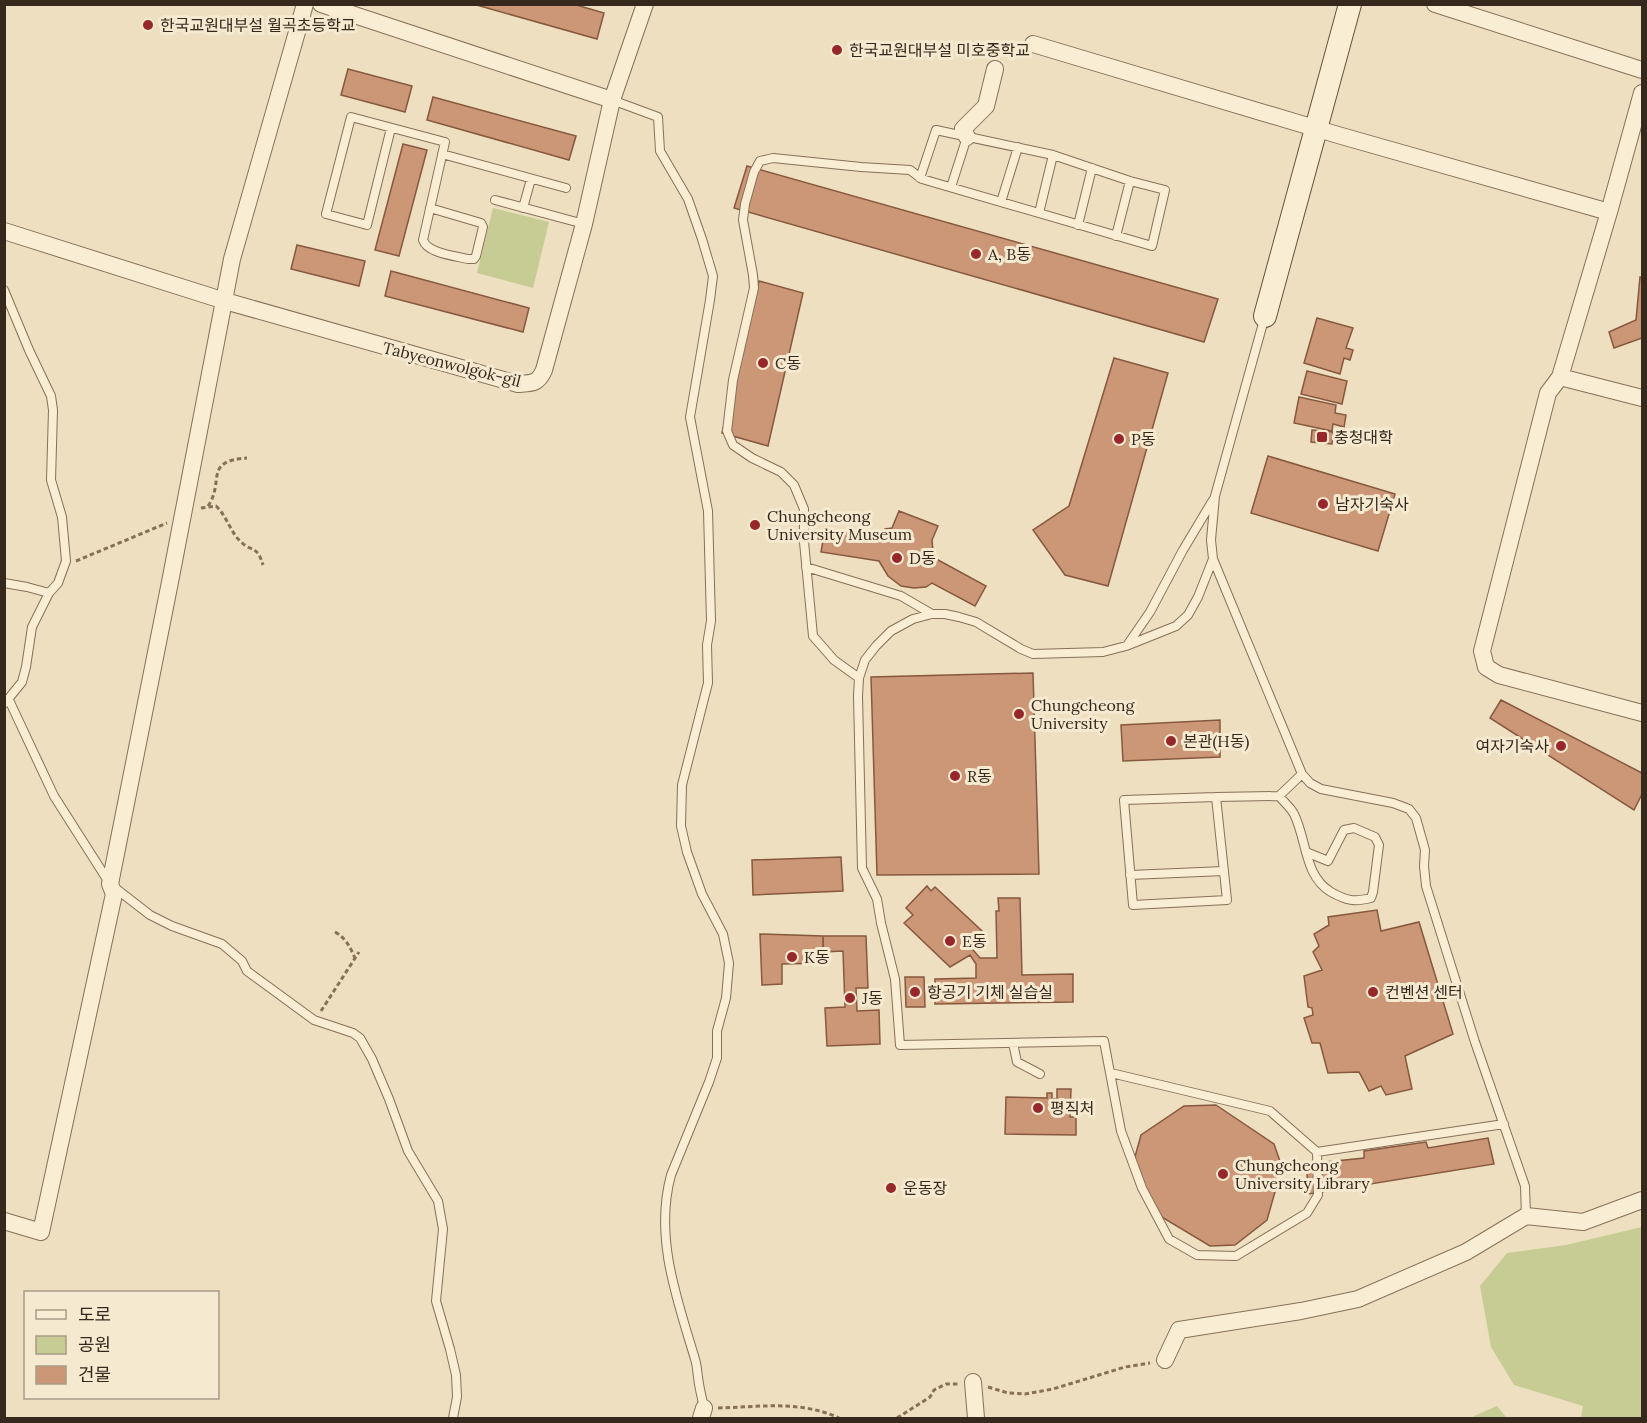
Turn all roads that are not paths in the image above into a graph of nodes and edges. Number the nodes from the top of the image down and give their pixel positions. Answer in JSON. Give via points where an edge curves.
{"nodes":[{"id":1,"x":305,"y":4,"type":"edge"},
{"id":2,"x":321,"y":4,"type":"edge"},
{"id":3,"x":645,"y":4,"type":"edge"},
{"id":4,"x":1350,"y":4,"type":"edge"},
{"id":5,"x":1435,"y":4,"type":"edge"},
{"id":6,"x":1033,"y":44,"type":"dead end"},
{"id":7,"x":994,"y":69,"type":"dead end"},
{"id":8,"x":1642,"y":70,"type":"edge"},
{"id":9,"x":1642,"y":93,"type":"edge"},
{"id":10,"x":612,"y":100,"type":"junction"},
{"id":11,"x":392,"y":128,"type":"junction"},
{"id":12,"x":1316,"y":128,"type":"junction"},
{"id":13,"x":967,"y":137,"type":"junction"},
{"id":14,"x":1018,"y":147,"type":"junction"},
{"id":15,"x":442,"y":154,"type":"junction"},
{"id":16,"x":1053,"y":155,"type":"junction"},
{"id":17,"x":1092,"y":168,"type":"junction"},
{"id":18,"x":920,"y":178,"type":"junction"},
{"id":19,"x":531,"y":179,"type":"junction"},
{"id":20,"x":1130,"y":182,"type":"junction"},
{"id":21,"x":566,"y":188,"type":"dead end"},
{"id":22,"x":951,"y":188,"type":"junction"},
{"id":23,"x":495,"y":200,"type":"dead end"},
{"id":24,"x":1001,"y":202,"type":"junction"},
{"id":25,"x":430,"y":208,"type":"junction"},
{"id":26,"x":523,"y":208,"type":"junction"},
{"id":27,"x":1609,"y":212,"type":"junction"},
{"id":28,"x":1039,"y":213,"type":"junction"},
{"id":29,"x":584,"y":224,"type":"junction"},
{"id":30,"x":1078,"y":225,"type":"junction"},
{"id":31,"x":4,"y":231,"type":"edge"},
{"id":32,"x":1116,"y":236,"type":"junction"},
{"id":33,"x":4,"y":290,"type":"edge"},
{"id":34,"x":225,"y":301,"type":"junction"},
{"id":35,"x":1265,"y":316,"type":"joint"},
{"id":36,"x":1560,"y":377,"type":"junction"},
{"id":37,"x":1642,"y":398,"type":"edge"},
{"id":38,"x":1215,"y":496,"type":"junction"},
{"id":39,"x":1213,"y":559,"type":"junction"},
{"id":40,"x":806,"y":567,"type":"junction"},
{"id":41,"x":4,"y":583,"type":"edge"},
{"id":42,"x":49,"y":593,"type":"junction"},
{"id":43,"x":932,"y":614,"type":"junction"},
{"id":44,"x":1148,"y":616,"type":"junction"},
{"id":45,"x":1160,"y":633,"type":"junction"},
{"id":46,"x":1126,"y":646,"type":"junction"},
{"id":47,"x":859,"y":678,"type":"junction"},
{"id":48,"x":6,"y":701,"type":"edge"},
{"id":49,"x":1642,"y":713,"type":"edge"},
{"id":50,"x":1302,"y":774,"type":"junction"},
{"id":51,"x":1279,"y":796,"type":"junction"},
{"id":52,"x":1216,"y":797,"type":"junction"},
{"id":53,"x":1306,"y":852,"type":"junction"},
{"id":54,"x":1224,"y":871,"type":"junction"},
{"id":55,"x":1130,"y":875,"type":"junction"},
{"id":56,"x":110,"y":884,"type":"junction"},
{"id":57,"x":1013,"y":1043,"type":"junction"},
{"id":58,"x":1111,"y":1073,"type":"junction"},
{"id":59,"x":1040,"y":1074,"type":"dead end"},
{"id":60,"x":1504,"y":1124,"type":"junction"},
{"id":61,"x":1317,"y":1152,"type":"junction"},
{"id":62,"x":1642,"y":1200,"type":"edge"},
{"id":63,"x":1526,"y":1216,"type":"junction"},
{"id":64,"x":4,"y":1221,"type":"edge"},
{"id":65,"x":1165,"y":1360,"type":"road end"},
{"id":66,"x":974,"y":1382,"type":"road end"},
{"id":67,"x":703,"y":1413,"type":"edge"},
{"id":68,"x":453,"y":1419,"type":"edge"},
{"id":69,"x":976,"y":1419,"type":"edge"}],
"edges":[{"from":1,"to":34,"type":"street","via":[[232,260]]},
{"from":2,"to":10,"type":"street"},
{"from":3,"to":10,"type":"street","name":"Tabyeonwolgok-gil"},
{"from":4,"to":12,"type":"street"},
{"from":5,"to":8,"type":"street"},
{"from":6,"to":12,"type":"street"},
{"from":7,"to":13,"type":"street","via":[[986,106],[963,129]]},
{"from":9,"to":27,"type":"street"},
{"from":10,"to":29,"type":"street","name":"Tabyeonwolgok-gil"},
{"from":10,"to":67,"type":"lane","via":[[658,117],[660,151],[688,199],[713,276],[690,417],[708,511],[708,683],[682,785],[681,826],[702,894],[723,934],[729,963],[726,998],[717,1031],[717,1058],[671,1174],[664,1225],[675,1293],[696,1362]]},
{"from":11,"to":11,"type":"lane","via":[[351,117],[326,214],[367,225]]},
{"from":11,"to":15,"type":"lane","via":[[445,142]]},
{"from":12,"to":27,"type":"street"},
{"from":12,"to":35,"type":"street"},
{"from":13,"to":14,"type":"lane"},
{"from":13,"to":18,"type":"lane","via":[[936,130]]},
{"from":13,"to":22,"type":"lane"},
{"from":14,"to":16,"type":"lane"},
{"from":14,"to":24,"type":"lane"},
{"from":15,"to":19,"type":"lane"},
{"from":15,"to":25,"type":"lane"},
{"from":16,"to":17,"type":"lane"},
{"from":16,"to":28,"type":"lane"},
{"from":17,"to":20,"type":"lane"},
{"from":17,"to":30,"type":"lane"},
{"from":18,"to":22,"type":"lane"},
{"from":18,"to":40,"type":"lane","via":[[910,170],[773,158],[760,161],[748,193],[743,220],[754,288],[733,380],[727,431],[734,445],[752,459],[781,472],[794,485],[804,509]]},
{"from":19,"to":21,"type":"lane"},
{"from":19,"to":26,"type":"lane"},
{"from":20,"to":32,"type":"lane"},
{"from":20,"to":32,"type":"lane","via":[[1166,190],[1152,246]]},
{"from":22,"to":24,"type":"lane"},
{"from":23,"to":26,"type":"lane"},
{"from":24,"to":28,"type":"lane"},
{"from":25,"to":25,"type":"lane","via":[[424,244],[429,249],[474,259],[481,223]]},
{"from":26,"to":29,"type":"lane"},
{"from":27,"to":36,"type":"street"},
{"from":28,"to":30,"type":"lane"},
{"from":29,"to":34,"type":"street","name":"Tabyeonwolgok-gil","via":[[544,370],[532,383],[518,384]]},
{"from":30,"to":32,"type":"lane"},
{"from":31,"to":34,"type":"street","name":"Tabyeonwolgok-gil"},
{"from":33,"to":42,"type":"lane","via":[[51,396],[51,480],[62,517],[66,561]]},
{"from":34,"to":56,"type":"street"},
{"from":35,"to":38,"type":"lane"},
{"from":36,"to":37,"type":"street"},
{"from":36,"to":49,"type":"street","via":[[1548,393],[1482,651],[1486,667],[1499,675]]},
{"from":38,"to":39,"type":"lane"},
{"from":38,"to":44,"type":"lane"},
{"from":39,"to":45,"type":"lane","via":[[1188,615]]},
{"from":39,"to":50,"type":"lane"},
{"from":40,"to":43,"type":"lane","via":[[901,596]]},
{"from":40,"to":47,"type":"lane","via":[[813,636],[834,660]]},
{"from":41,"to":42,"type":"lane"},
{"from":42,"to":48,"type":"lane","via":[[32,627],[22,682]]},
{"from":43,"to":46,"type":"lane","via":[[976,622],[1033,654],[1103,652]]},
{"from":43,"to":47,"type":"lane","via":[[891,632],[865,660]]},
{"from":44,"to":45,"type":"lane","via":[[1151,628]]},
{"from":44,"to":46,"type":"lane"},
{"from":45,"to":46,"type":"lane"},
{"from":47,"to":57,"type":"lane","via":[[862,868],[877,899],[895,979],[900,1045]]},
{"from":48,"to":56,"type":"lane","via":[[54,796]]},
{"from":50,"to":51,"type":"lane"},
{"from":50,"to":60,"type":"lane","via":[[1321,789],[1393,803],[1409,809],[1416,818],[1425,850],[1426,886]]},
{"from":51,"to":52,"type":"lane"},
{"from":51,"to":53,"type":"lane","via":[[1294,813]]},
{"from":52,"to":54,"type":"lane"},
{"from":52,"to":55,"type":"lane","via":[[1124,800]]},
{"from":53,"to":53,"type":"lane","via":[[1323,887],[1354,902],[1371,897],[1379,845],[1375,837],[1354,828],[1344,830],[1328,861]]},
{"from":54,"to":55,"type":"lane"},
{"from":54,"to":55,"type":"lane","via":[[1227,900],[1133,905]]},
{"from":56,"to":64,"type":"street","via":[[114,894],[41,1232]]},
{"from":56,"to":68,"type":"lane","via":[[157,919],[222,944],[242,961],[247,971],[314,1020],[360,1038],[408,1151],[438,1201],[443,1229],[436,1301],[456,1375]]},
{"from":57,"to":58,"type":"lane","via":[[1104,1041]]},
{"from":57,"to":59,"type":"lane","via":[[1017,1062]]},
{"from":58,"to":61,"type":"lane","via":[[1270,1111]]},
{"from":58,"to":61,"type":"lane","via":[[1121,1131],[1142,1188],[1169,1239],[1197,1255],[1236,1256],[1308,1213],[1318,1195]]},
{"from":60,"to":61,"type":"lane"},
{"from":60,"to":63,"type":"lane","via":[[1525,1186]]},
{"from":62,"to":63,"type":"street","via":[[1583,1222]]},
{"from":63,"to":65,"type":"street","via":[[1466,1252],[1358,1299],[1179,1330]]},
{"from":66,"to":69,"type":"street"}]}
